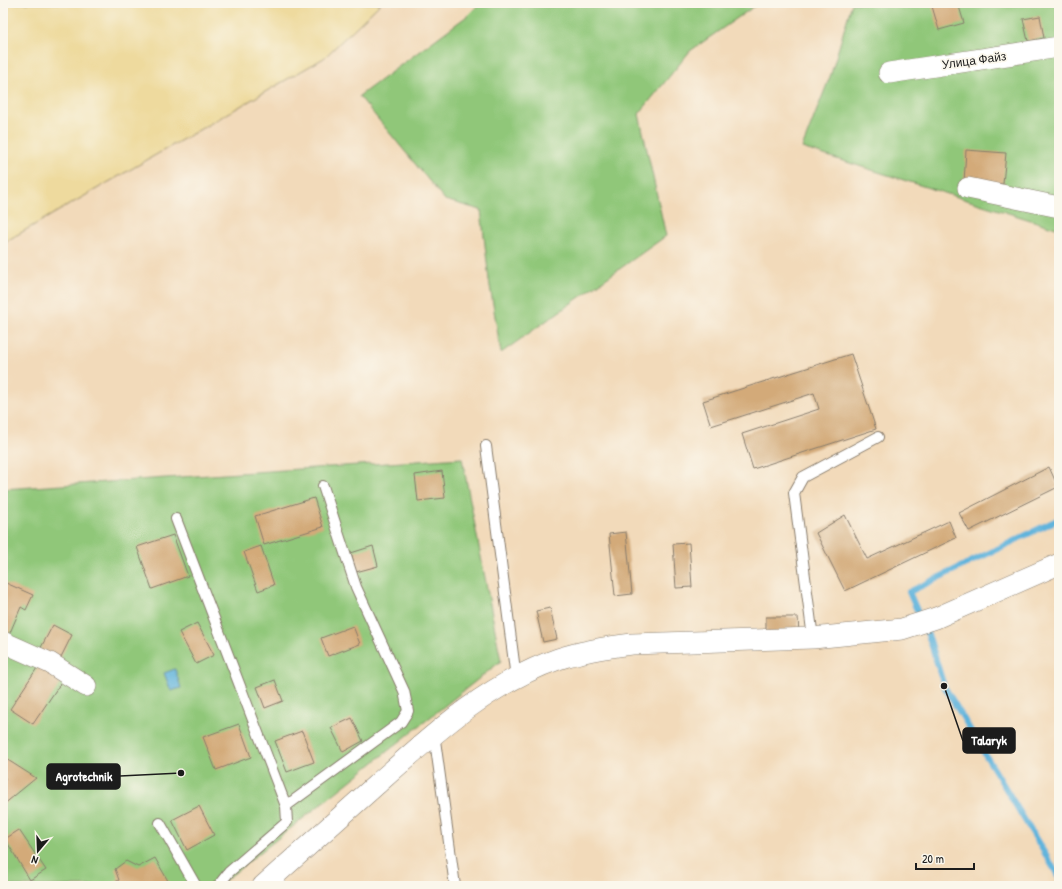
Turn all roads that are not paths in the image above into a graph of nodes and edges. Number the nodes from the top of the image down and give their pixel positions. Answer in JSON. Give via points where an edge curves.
{"nodes":[{"id":1,"x":1059,"y":47,"type":"edge"},
{"id":2,"x":889,"y":73,"type":"dead end"},
{"id":3,"x":968,"y":188,"type":"dead end"},
{"id":4,"x":1059,"y":207,"type":"edge"},
{"id":5,"x":878,"y":437,"type":"dead end"},
{"id":6,"x":486,"y":446,"type":"dead end"},
{"id":7,"x":323,"y":486,"type":"dead end"},
{"id":8,"x":176,"y":519,"type":"dead end"},
{"id":9,"x":1059,"y":564,"type":"edge"},
{"id":10,"x":814,"y":638,"type":"junction"},
{"id":11,"x":3,"y":642,"type":"edge"},
{"id":12,"x":516,"y":678,"type":"junction"},
{"id":13,"x":86,"y":686,"type":"dead end"},
{"id":14,"x":434,"y":733,"type":"junction"},
{"id":15,"x":286,"y":806,"type":"junction"},
{"id":16,"x":160,"y":823,"type":"dead end"},
{"id":17,"x":196,"y":886,"type":"edge"},
{"id":18,"x":218,"y":886,"type":"edge"},
{"id":19,"x":263,"y":886,"type":"edge"},
{"id":20,"x":455,"y":886,"type":"edge"}],
"edges":[{"from":1,"to":2,"type":"street","name":"Улица Файз"},
{"from":3,"to":4,"type":"street"},
{"from":5,"to":10,"type":"lane","via":[[803,477],[794,493]]},
{"from":6,"to":12,"type":"lane"},
{"from":7,"to":15,"type":"lane","via":[[356,587],[404,691],[408,711],[401,722]]},
{"from":8,"to":15,"type":"lane"},
{"from":9,"to":10,"type":"street","via":[[936,618],[902,629]]},
{"from":10,"to":12,"type":"street","via":[[614,646],[559,659]]},
{"from":11,"to":13,"type":"street","via":[[50,663]]},
{"from":12,"to":14,"type":"street"},
{"from":14,"to":19,"type":"street"},
{"from":14,"to":20,"type":"lane"},
{"from":15,"to":18,"type":"lane","via":[[288,822],[229,872]]},
{"from":16,"to":17,"type":"lane"}]}
